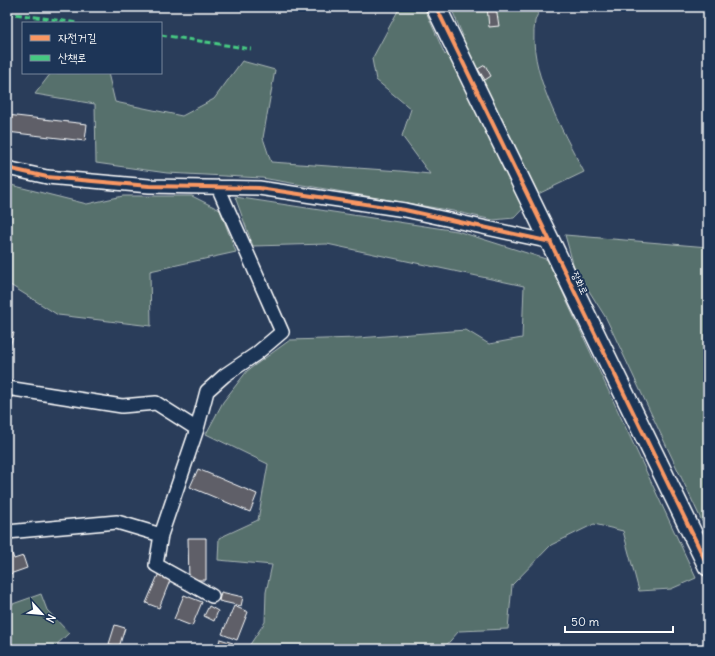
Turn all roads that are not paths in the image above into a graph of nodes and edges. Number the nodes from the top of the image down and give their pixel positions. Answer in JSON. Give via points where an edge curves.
{"nodes":[{"id":1,"x":436,"y":7,"type":"edge"},
{"id":2,"x":7,"y":168,"type":"edge"},
{"id":3,"x":218,"y":187,"type":"junction"},
{"id":4,"x":551,"y":242,"type":"junction"},
{"id":5,"x":7,"y":388,"type":"edge"},
{"id":6,"x":197,"y":429,"type":"junction"},
{"id":7,"x":7,"y":532,"type":"edge"},
{"id":8,"x":161,"y":535,"type":"junction"},
{"id":9,"x":708,"y":566,"type":"edge"},
{"id":10,"x":212,"y":596,"type":"dead end"}],
"edges":[{"from":1,"to":4,"type":"street","name":"장화로"},
{"from":2,"to":3,"type":"street","via":[[47,177],[133,185]]},
{"from":3,"to":4,"type":"street","via":[[258,188],[405,210]]},
{"from":3,"to":6,"type":"street","via":[[282,332],[207,391]]},
{"from":4,"to":9,"type":"street","name":"장화로"},
{"from":5,"to":6,"type":"street","via":[[122,406],[156,403]]},
{"from":6,"to":8,"type":"street"},
{"from":7,"to":8,"type":"street","via":[[116,522]]},
{"from":8,"to":10,"type":"street","via":[[156,565]]}]}
